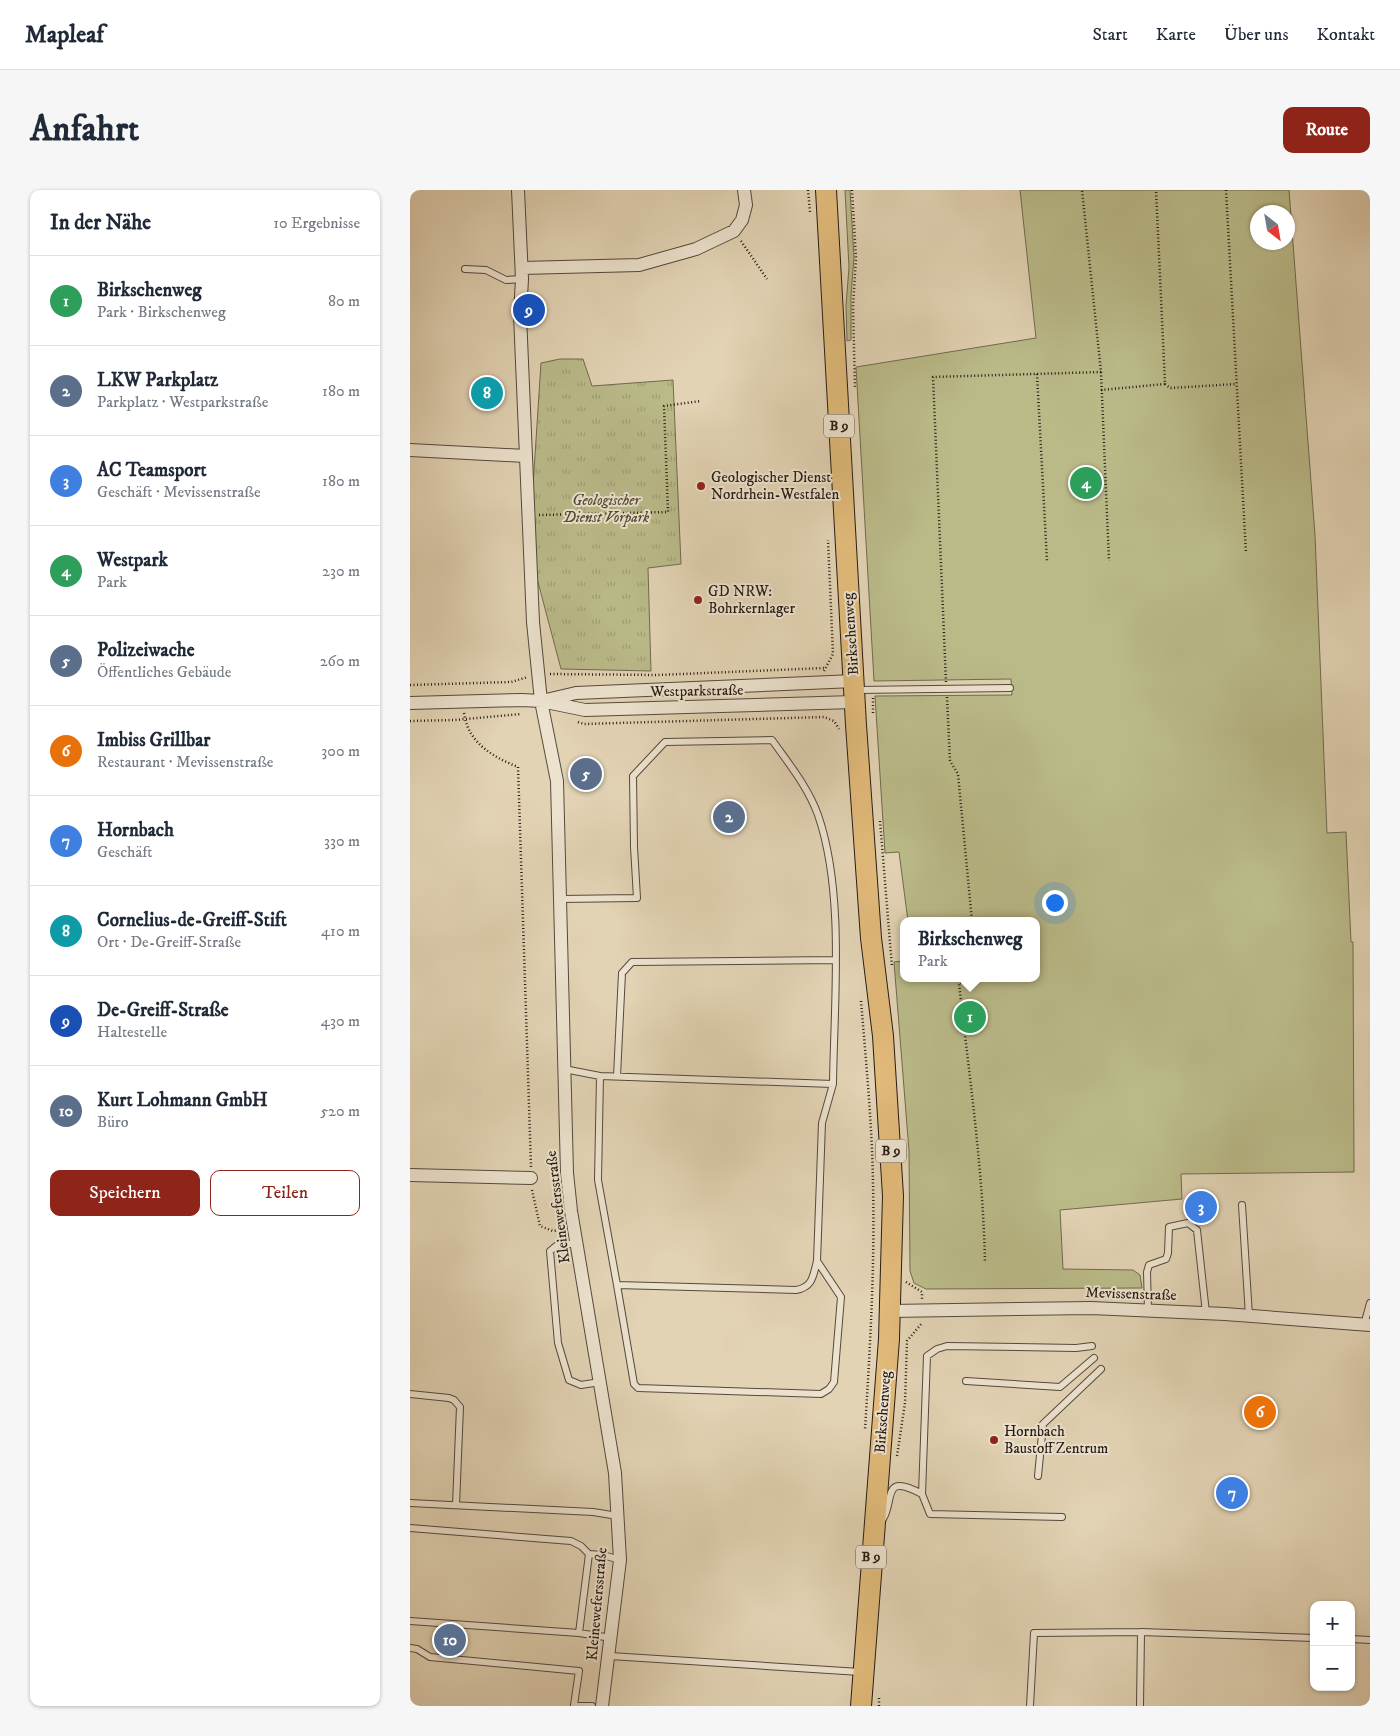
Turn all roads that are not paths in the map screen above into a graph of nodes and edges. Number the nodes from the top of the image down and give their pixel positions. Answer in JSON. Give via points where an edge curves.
{"nodes":[{"id":1,"x":518,"y":190,"type":"edge"},
{"id":2,"x":744,"y":190,"type":"edge"},
{"id":3,"x":826,"y":190,"type":"edge"},
{"id":4,"x":465,"y":269,"type":"dead end"},
{"id":5,"x":522,"y":274,"type":"junction"},
{"id":6,"x":410,"y":450,"type":"edge"},
{"id":7,"x":525,"y":456,"type":"junction"},
{"id":8,"x":1010,"y":688,"type":"dead end"},
{"id":9,"x":861,"y":693,"type":"junction"},
{"id":10,"x":542,"y":701,"type":"junction"},
{"id":11,"x":410,"y":703,"type":"edge"},
{"id":12,"x":560,"y":899,"type":"junction"},
{"id":13,"x":835,"y":960,"type":"junction"},
{"id":14,"x":564,"y":1069,"type":"junction"},
{"id":15,"x":600,"y":1076,"type":"junction"},
{"id":16,"x":617,"y":1076,"type":"junction"},
{"id":17,"x":833,"y":1084,"type":"junction"},
{"id":18,"x":410,"y":1175,"type":"edge"},
{"id":19,"x":531,"y":1178,"type":"road end"},
{"id":20,"x":1242,"y":1204,"type":"dead end"},
{"id":21,"x":577,"y":1243,"type":"junction"},
{"id":22,"x":817,"y":1261,"type":"junction"},
{"id":23,"x":618,"y":1285,"type":"junction"},
{"id":24,"x":1370,"y":1303,"type":"edge"},
{"id":25,"x":1148,"y":1310,"type":"junction"},
{"id":26,"x":890,"y":1312,"type":"junction"},
{"id":27,"x":1206,"y":1313,"type":"junction"},
{"id":28,"x":1249,"y":1316,"type":"junction"},
{"id":29,"x":1367,"y":1325,"type":"edge"},
{"id":30,"x":1092,"y":1346,"type":"dead end"},
{"id":31,"x":1094,"y":1358,"type":"dead end"},
{"id":32,"x":1101,"y":1369,"type":"dead end"},
{"id":33,"x":966,"y":1381,"type":"dead end"},
{"id":34,"x":600,"y":1382,"type":"junction"},
{"id":35,"x":410,"y":1394,"type":"edge"},
{"id":36,"x":1038,"y":1476,"type":"dead end"},
{"id":37,"x":922,"y":1494,"type":"junction"},
{"id":38,"x":410,"y":1503,"type":"edge"},
{"id":39,"x":456,"y":1505,"type":"junction"},
{"id":40,"x":619,"y":1516,"type":"junction"},
{"id":41,"x":1062,"y":1517,"type":"dead end"},
{"id":42,"x":410,"y":1528,"type":"edge"},
{"id":43,"x":873,"y":1534,"type":"junction"},
{"id":44,"x":589,"y":1554,"type":"junction"},
{"id":45,"x":620,"y":1560,"type":"junction"},
{"id":46,"x":410,"y":1622,"type":"edge"},
{"id":47,"x":1141,"y":1632,"type":"junction"},
{"id":48,"x":579,"y":1633,"type":"junction"},
{"id":49,"x":612,"y":1638,"type":"junction"},
{"id":50,"x":1310,"y":1638,"type":"edge"},
{"id":51,"x":1355,"y":1639,"type":"edge"},
{"id":52,"x":1370,"y":1640,"type":"edge"},
{"id":53,"x":410,"y":1648,"type":"edge"},
{"id":54,"x":610,"y":1656,"type":"junction"},
{"id":55,"x":864,"y":1672,"type":"junction"},
{"id":56,"x":574,"y":1705,"type":"edge"},
{"id":57,"x":592,"y":1706,"type":"edge"},
{"id":58,"x":602,"y":1706,"type":"edge"},
{"id":59,"x":861,"y":1706,"type":"edge"},
{"id":60,"x":1030,"y":1706,"type":"edge"},
{"id":61,"x":1140,"y":1706,"type":"edge"}],
"edges":[{"from":1,"to":5,"type":"street","name":"Kleinewefersstraße"},
{"from":2,"to":5,"type":"street","via":[[746,205],[742,220],[734,231],[696,249],[639,265]]},
{"from":3,"to":9,"type":"main road","name":"Birkschenweg","number":"B 9"},
{"from":4,"to":5,"type":"lane","via":[[486,270],[506,280]]},
{"from":5,"to":7,"type":"street","name":"Kleinewefersstraße","via":[[520,315]]},
{"from":6,"to":7,"type":"street"},
{"from":7,"to":10,"type":"street","name":"Kleinewefersstraße"},
{"from":8,"to":9,"type":"lane"},
{"from":9,"to":10,"type":"street","name":"Westparkstraße","via":[[576,693]]},
{"from":9,"to":10,"type":"street","name":"Westparkstraße","via":[[585,710]]},
{"from":9,"to":26,"type":"main road","name":"Birkschenweg","number":"B 9","via":[[871,938],[883,1036],[890,1146]]},
{"from":10,"to":11,"type":"street","name":"Westparkstraße"},
{"from":10,"to":12,"type":"street","name":"Kleinewefersstraße","via":[[557,781]]},
{"from":12,"to":13,"type":"lane","via":[[637,898],[633,776],[665,742],[772,740],[805,786],[818,814],[833,895]]},
{"from":12,"to":14,"type":"street","name":"Kleinewefersstraße"},
{"from":13,"to":16,"type":"lane","via":[[632,962],[622,973]]},
{"from":13,"to":17,"type":"lane"},
{"from":14,"to":15,"type":"lane"},
{"from":14,"to":21,"type":"street","name":"Kleinewefersstraße","via":[[567,1173]]},
{"from":15,"to":16,"type":"lane"},
{"from":15,"to":23,"type":"lane","via":[[598,1180]]},
{"from":16,"to":17,"type":"lane"},
{"from":17,"to":22,"type":"lane","via":[[822,1123]]},
{"from":18,"to":19,"type":"street"},
{"from":20,"to":28,"type":"lane"},
{"from":21,"to":34,"type":"street","name":"Kleinewefersstraße"},
{"from":21,"to":34,"type":"lane","via":[[550,1250],[558,1342],[569,1380],[581,1385]]},
{"from":22,"to":23,"type":"lane","via":[[811,1282],[796,1290]]},
{"from":22,"to":23,"type":"lane","via":[[841,1297],[834,1382],[821,1394],[638,1388],[634,1384]]},
{"from":24,"to":29,"type":"lane"},
{"from":25,"to":26,"type":"street","name":"Mevissenstraße"},
{"from":25,"to":27,"type":"street","name":"Mevissenstraße"},
{"from":25,"to":27,"type":"lane","via":[[1149,1265],[1166,1259],[1170,1228],[1188,1223],[1197,1230]]},
{"from":26,"to":43,"type":"main road","name":"Birkschenweg","number":"B 9"},
{"from":27,"to":28,"type":"street","name":"Mevissenstraße"},
{"from":28,"to":29,"type":"street","name":"Mevissenstraße"},
{"from":30,"to":37,"type":"lane","via":[[947,1346],[927,1356]]},
{"from":31,"to":33,"type":"lane","via":[[1060,1387]]},
{"from":32,"to":36,"type":"lane","via":[[1043,1424]]},
{"from":34,"to":40,"type":"street","name":"Kleinewefersstraße","via":[[616,1474]]},
{"from":35,"to":39,"type":"lane","via":[[449,1398],[460,1407]]},
{"from":37,"to":41,"type":"lane","via":[[930,1514]]},
{"from":37,"to":43,"type":"lane","via":[[905,1486],[894,1489],[888,1496],[885,1515]]},
{"from":38,"to":39,"type":"lane"},
{"from":39,"to":40,"type":"lane"},
{"from":40,"to":45,"type":"street","name":"Kleinewefersstraße"},
{"from":42,"to":44,"type":"lane","via":[[571,1541]]},
{"from":43,"to":55,"type":"main road","name":"Birkschenweg","number":"B 9"},
{"from":44,"to":45,"type":"lane"},
{"from":44,"to":48,"type":"lane"},
{"from":45,"to":49,"type":"street","name":"Kleinewefersstraße"},
{"from":46,"to":48,"type":"lane"},
{"from":47,"to":50,"type":"lane"},
{"from":47,"to":60,"type":"lane","via":[[1034,1633]]},
{"from":47,"to":61,"type":"lane"},
{"from":48,"to":49,"type":"lane"},
{"from":49,"to":54,"type":"street","name":"Kleinewefersstraße"},
{"from":51,"to":52,"type":"lane"},
{"from":53,"to":56,"type":"lane","via":[[430,1657],[579,1671]]},
{"from":54,"to":55,"type":"lane"},
{"from":54,"to":58,"type":"street","name":"Kleinewefersstraße"},
{"from":55,"to":59,"type":"main road","name":"Birkschenweg","number":"B 9"},
{"from":56,"to":57,"type":"lane"}]}
